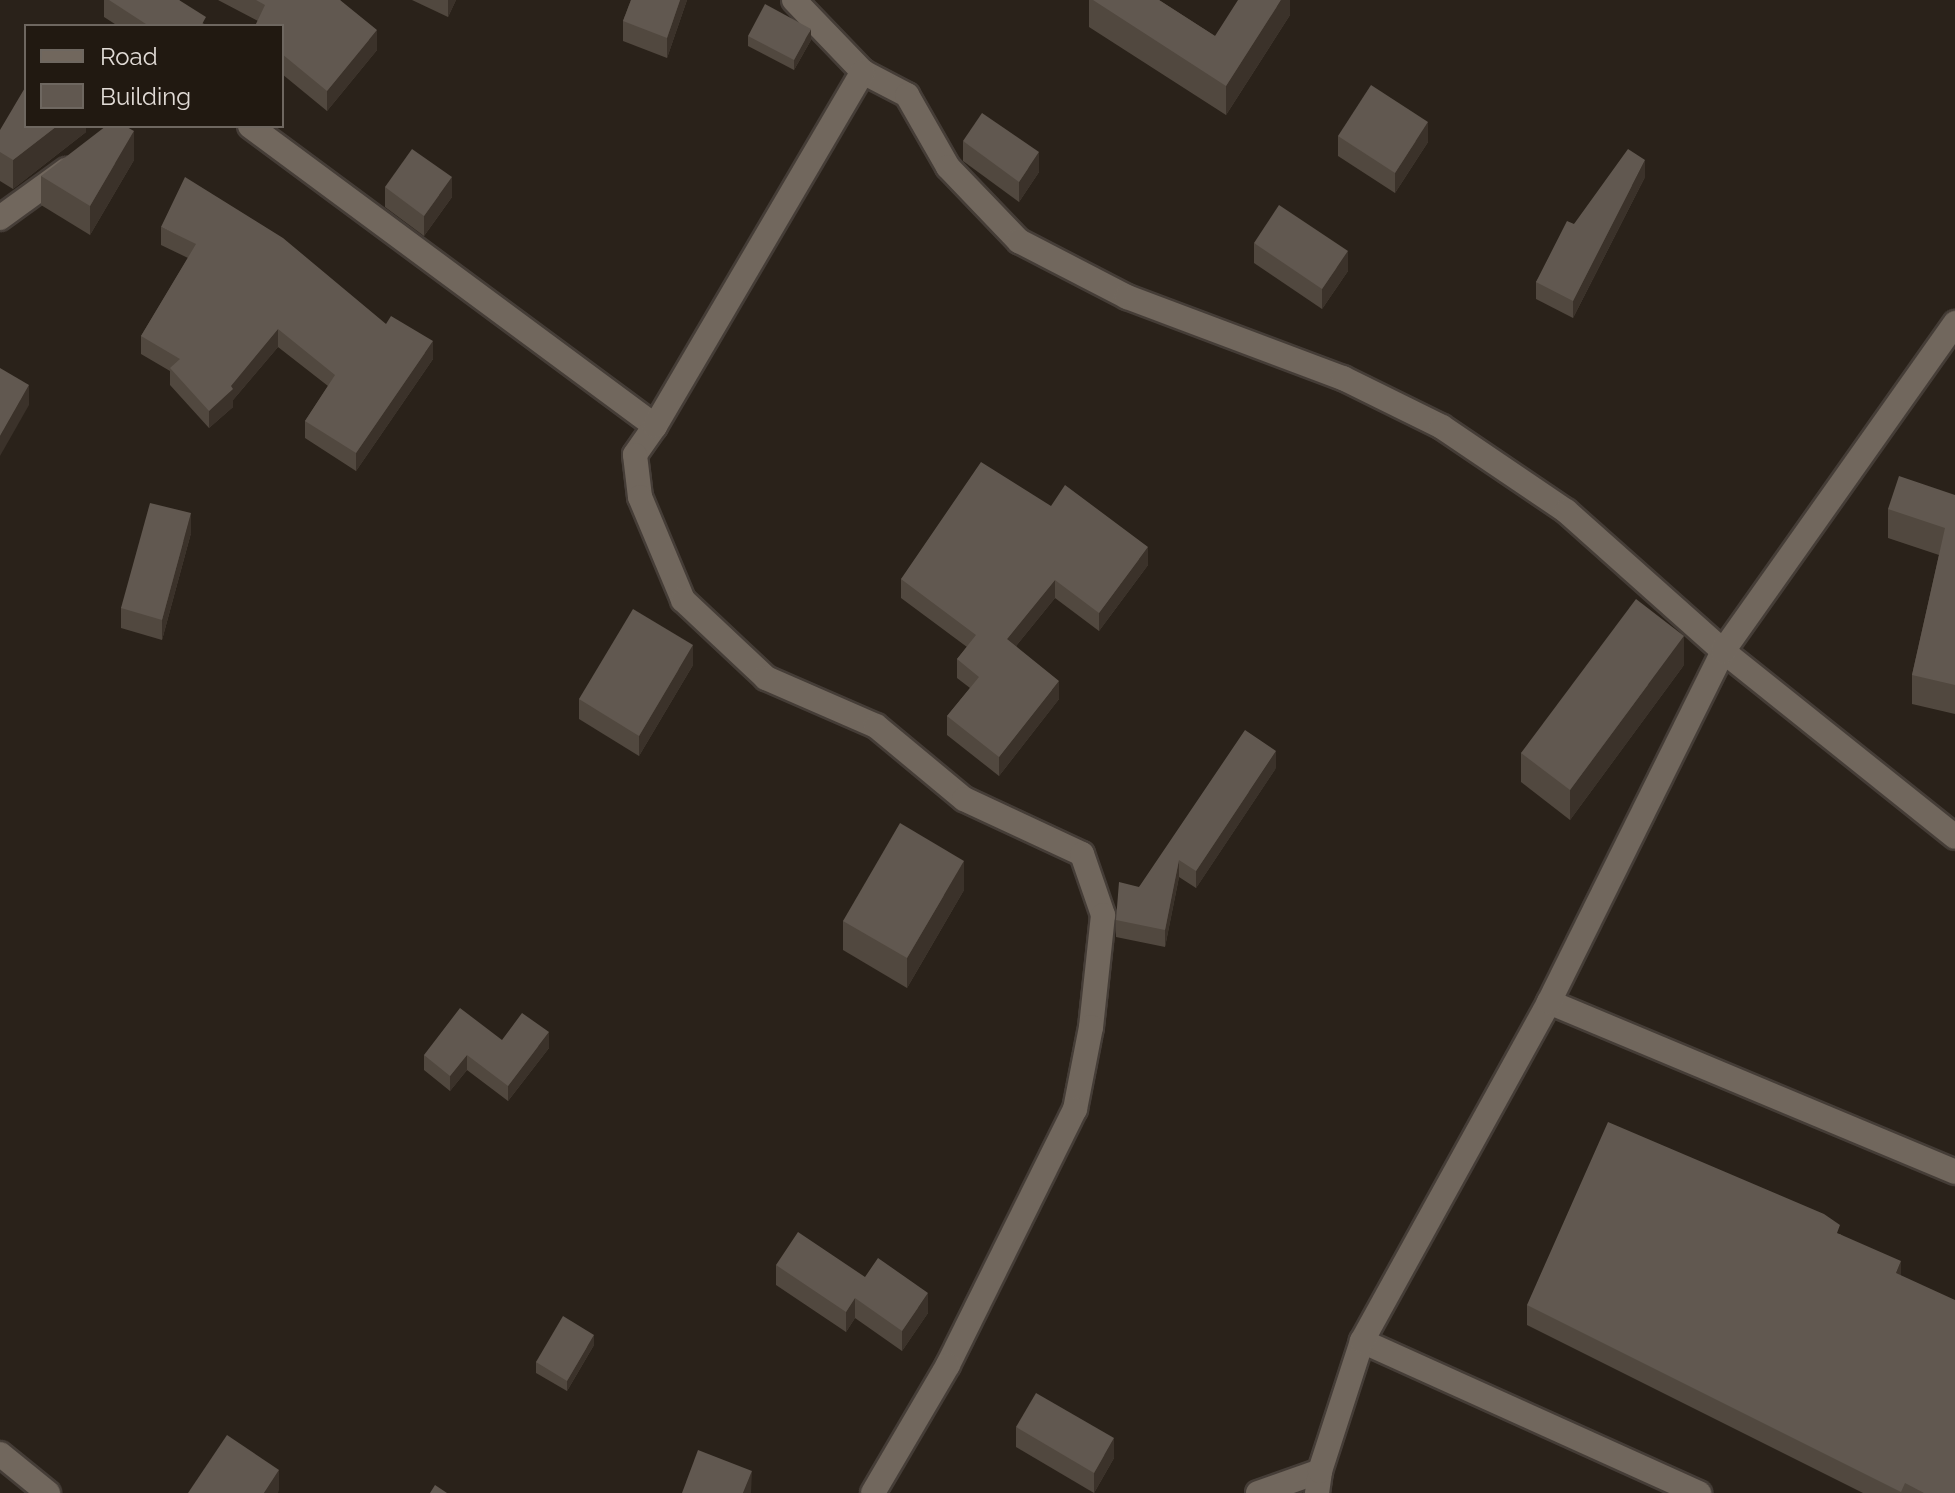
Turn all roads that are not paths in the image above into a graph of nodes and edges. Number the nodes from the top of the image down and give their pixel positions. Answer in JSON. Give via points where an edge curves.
{"nodes":[{"id":1,"x":794,"y":0,"type":"edge"},
{"id":2,"x":863,"y":72,"type":"junction"},
{"id":3,"x":253,"y":128,"type":"edge"},
{"id":4,"x":85,"y":154,"type":"edge"},
{"id":5,"x":0,"y":218,"type":"edge"},
{"id":6,"x":1955,"y":323,"type":"edge"},
{"id":7,"x":655,"y":426,"type":"junction"},
{"id":8,"x":1723,"y":651,"type":"junction"},
{"id":9,"x":1955,"y":837,"type":"edge"},
{"id":10,"x":1549,"y":1002,"type":"junction"},
{"id":11,"x":1955,"y":1172,"type":"edge"},
{"id":12,"x":1362,"y":1341,"type":"junction"},
{"id":13,"x":0,"y":1454,"type":"edge"},
{"id":14,"x":1318,"y":1482,"type":"edge"},
{"id":15,"x":48,"y":1493,"type":"edge"},
{"id":16,"x":873,"y":1493,"type":"edge"},
{"id":17,"x":1258,"y":1493,"type":"edge"},
{"id":18,"x":1699,"y":1493,"type":"edge"}],
"edges":[{"from":1,"to":2,"type":"street"},
{"from":2,"to":7,"type":"street"},
{"from":2,"to":8,"type":"street","via":[[907,95],[948,167],[1019,241],[1127,297],[1343,378],[1442,427],[1566,511]]},
{"from":3,"to":7,"type":"street"},
{"from":4,"to":5,"type":"street"},
{"from":6,"to":8,"type":"street"},
{"from":7,"to":16,"type":"street","via":[[635,455],[640,497],[683,600],[766,678],[876,726],[964,799],[1082,854],[1103,915],[1091,1027],[1075,1109],[948,1365]]},
{"from":8,"to":9,"type":"street"},
{"from":8,"to":10,"type":"street"},
{"from":10,"to":11,"type":"street"},
{"from":10,"to":12,"type":"street"},
{"from":12,"to":14,"type":"street"},
{"from":12,"to":18,"type":"street"},
{"from":13,"to":15,"type":"street"},
{"from":14,"to":17,"type":"street"}]}
